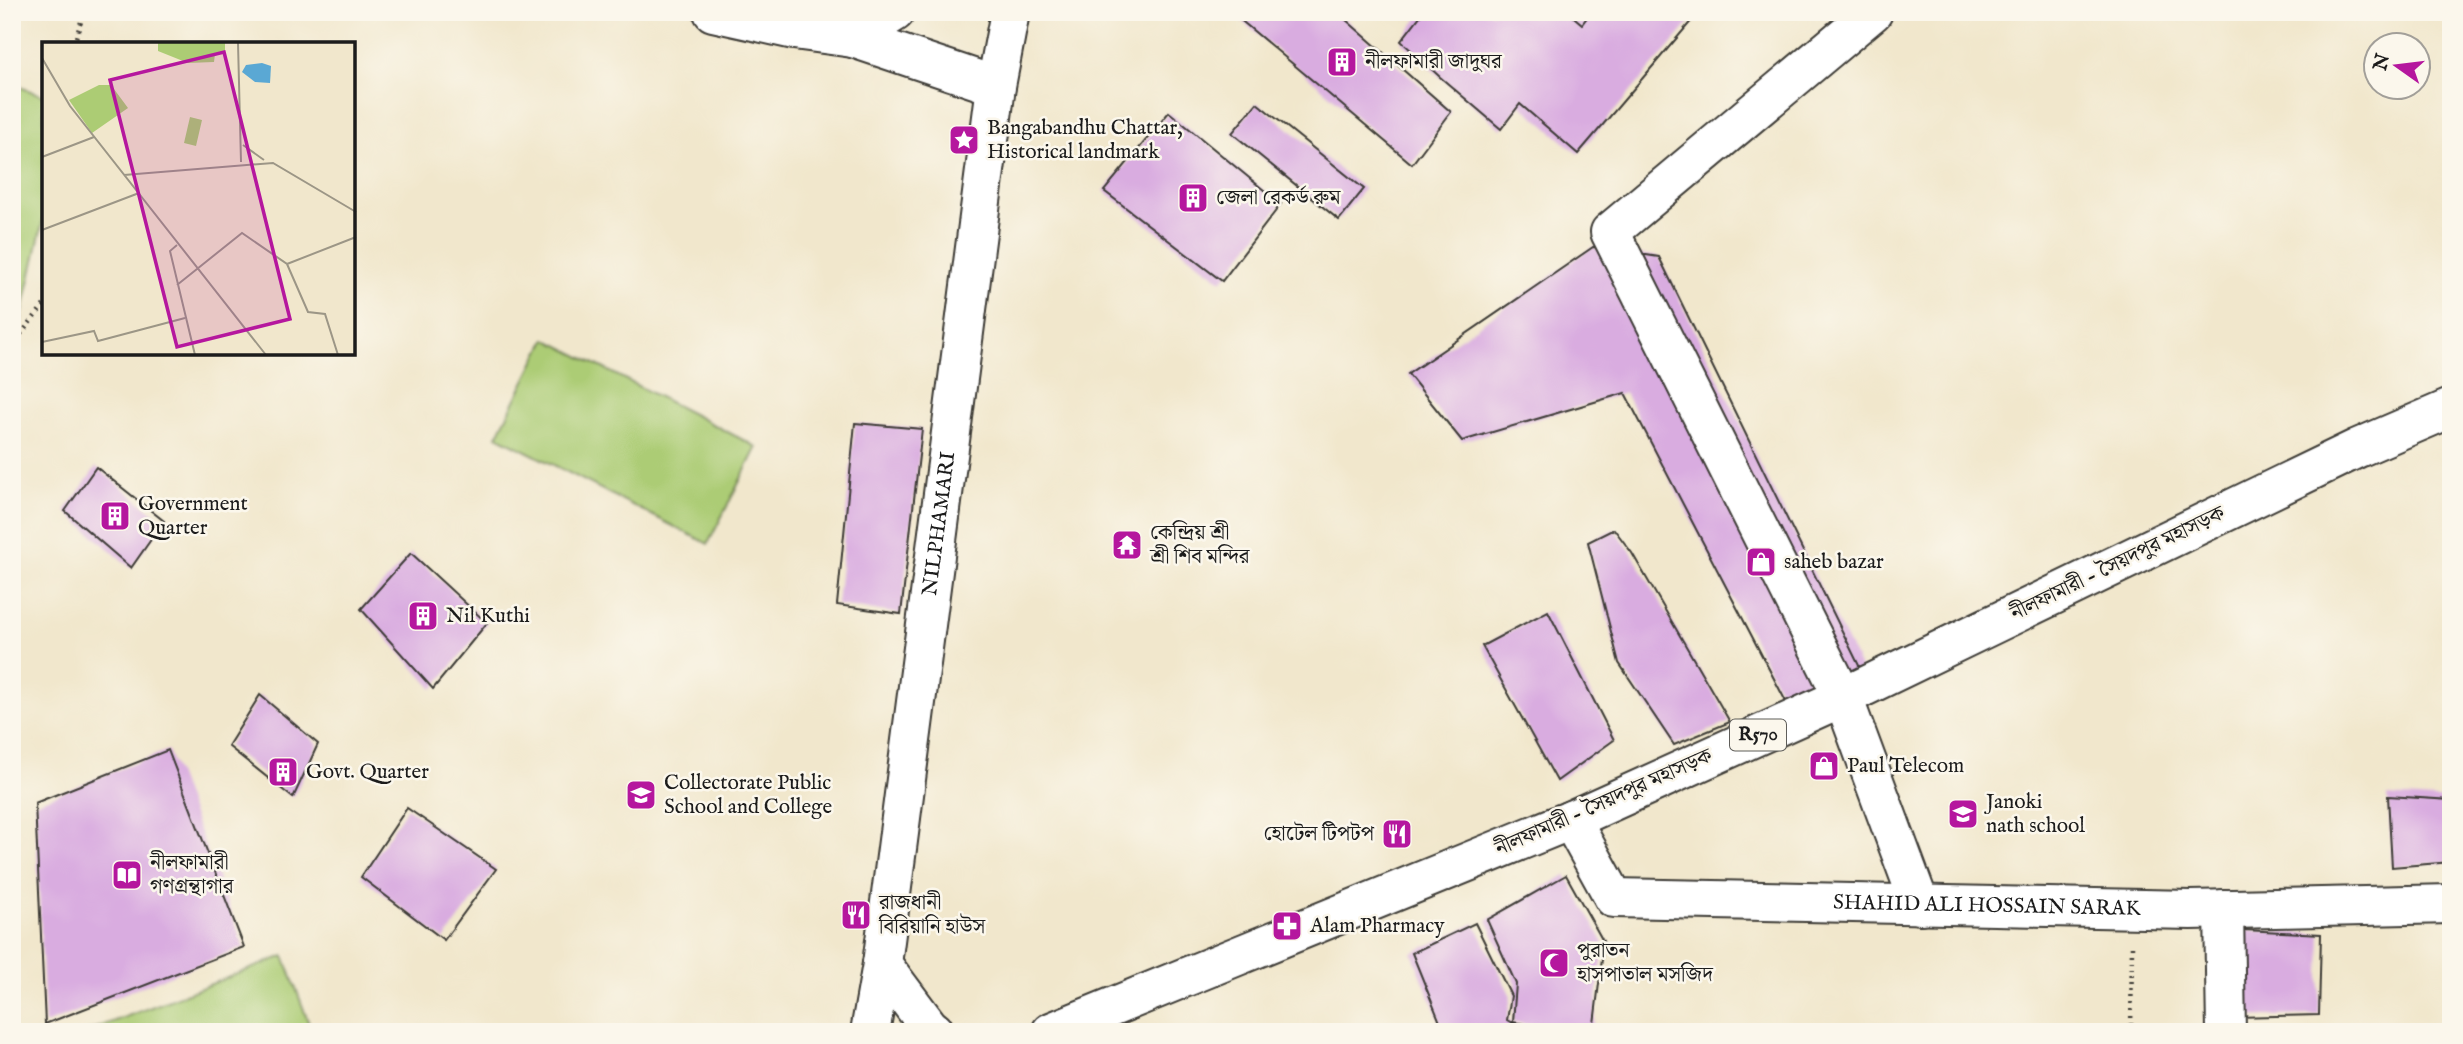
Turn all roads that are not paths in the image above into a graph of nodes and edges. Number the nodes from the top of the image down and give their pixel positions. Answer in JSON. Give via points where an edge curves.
{"nodes":[{"id":1,"x":713,"y":12,"type":"edge"},
{"id":2,"x":895,"y":12,"type":"edge"},
{"id":3,"x":1010,"y":12,"type":"edge"},
{"id":4,"x":1873,"y":12,"type":"edge"},
{"id":5,"x":853,"y":38,"type":"junction"},
{"id":6,"x":996,"y":86,"type":"junction"},
{"id":7,"x":2451,"y":408,"type":"edge"},
{"id":8,"x":1843,"y":697,"type":"junction"},
{"id":9,"x":1571,"y":820,"type":"junction"},
{"id":10,"x":2451,"y":904,"type":"edge"},
{"id":11,"x":1920,"y":905,"type":"junction"},
{"id":12,"x":2224,"y":909,"type":"junction"},
{"id":13,"x":882,"y":964,"type":"junction"},
{"id":14,"x":870,"y":1032,"type":"edge"},
{"id":15,"x":935,"y":1032,"type":"edge"},
{"id":16,"x":1051,"y":1032,"type":"edge"},
{"id":17,"x":2226,"y":1032,"type":"edge"}],
"edges":[{"from":1,"to":5,"type":"street"},
{"from":2,"to":5,"type":"street"},
{"from":3,"to":6,"type":"street","name":"NILPHAMARI"},
{"from":4,"to":8,"type":"street","via":[[1611,232]]},
{"from":5,"to":6,"type":"street"},
{"from":6,"to":13,"type":"street","name":"NILPHAMARI"},
{"from":7,"to":8,"type":"street","name":"নীলফামারী - সৈয়দপুর মহাসড়ক","number":"R570","via":[[2358,448]]},
{"from":8,"to":9,"type":"street","name":"নীলফামারী - সৈয়দপুর মহাসড়ক","number":"R570"},
{"from":8,"to":11,"type":"street"},
{"from":9,"to":11,"type":"street","name":"SHAHID ALI HOSSAIN SARAK","via":[[1614,898]]},
{"from":9,"to":16,"type":"street","name":"নীলফামারী - সৈয়দপুর মহাসড়ক","number":"R570"},
{"from":10,"to":12,"type":"street","name":"SHAHID ALI HOSSAIN SARAK"},
{"from":11,"to":12,"type":"street","name":"SHAHID ALI HOSSAIN SARAK"},
{"from":12,"to":17,"type":"street"},
{"from":13,"to":14,"type":"street","name":"NILPHAMARI"},
{"from":13,"to":15,"type":"street"}]}
